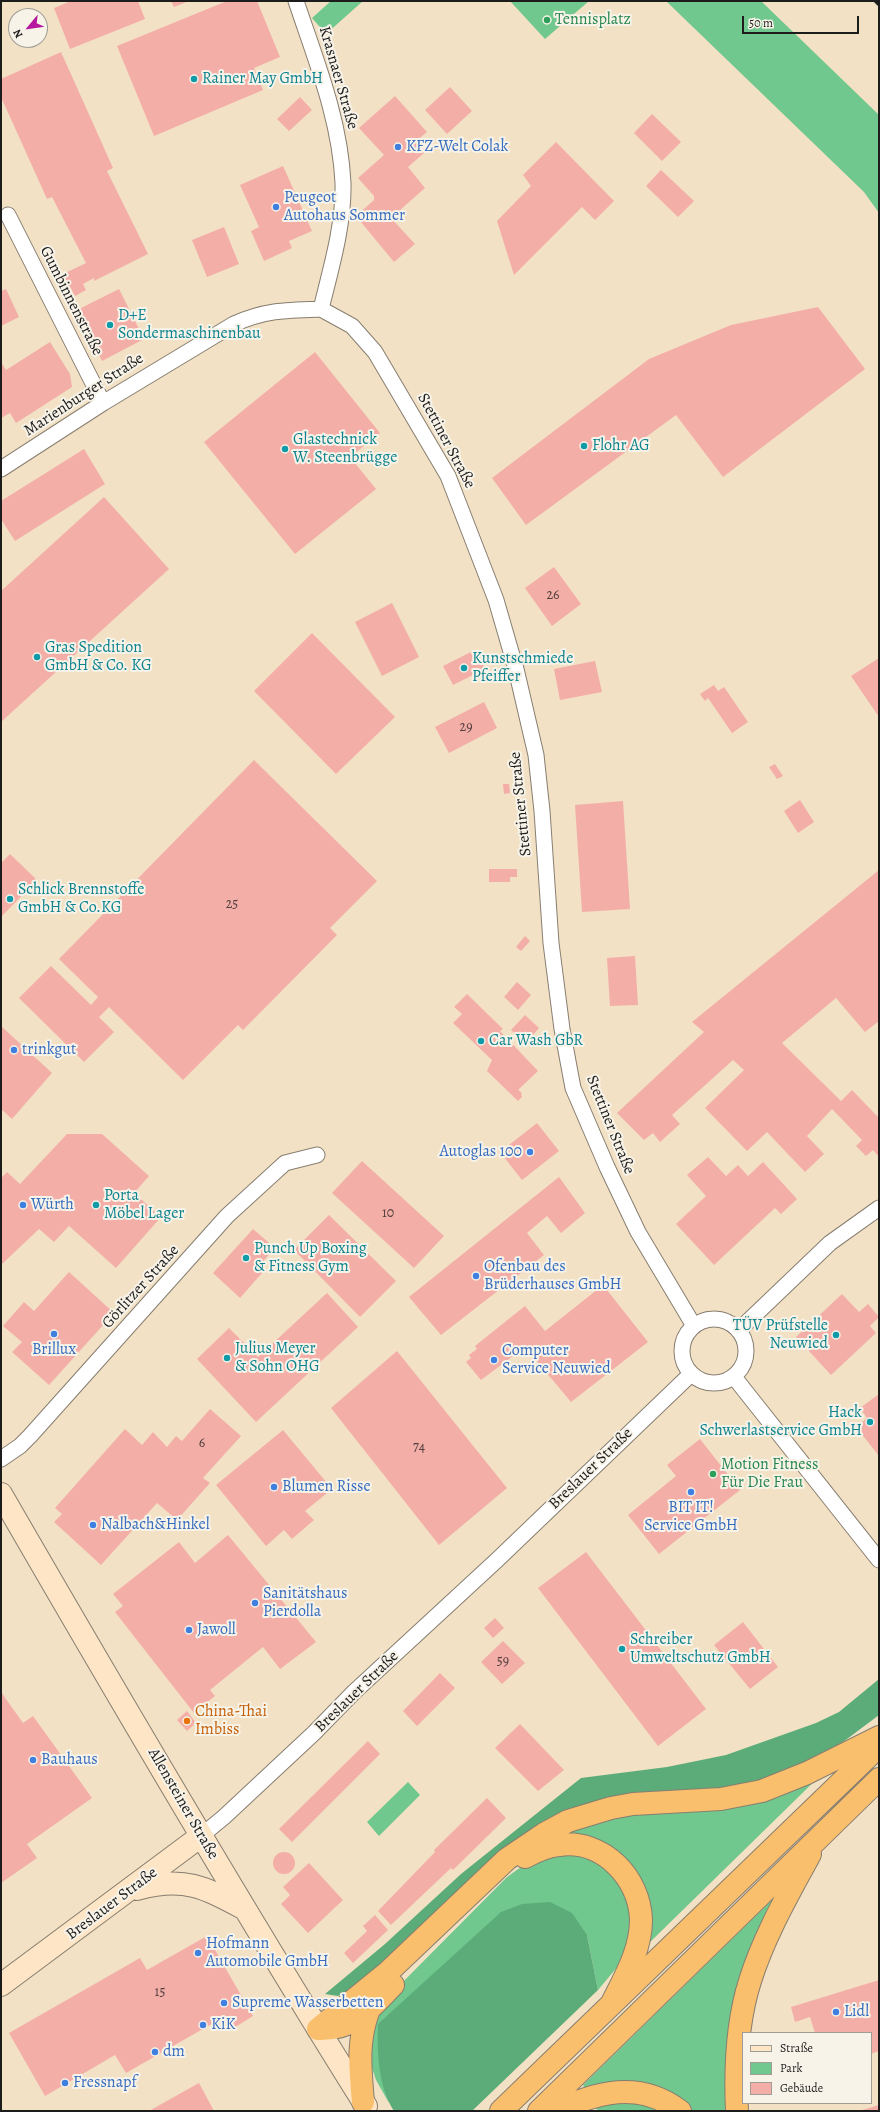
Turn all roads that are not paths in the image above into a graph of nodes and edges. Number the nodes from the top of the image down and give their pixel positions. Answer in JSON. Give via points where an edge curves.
{"nodes":[{"id":1,"x":296,"y":1,"type":"edge"},
{"id":2,"x":8,"y":215,"type":"dead end"},
{"id":3,"x":321,"y":309,"type":"junction"},
{"id":4,"x":103,"y":403,"type":"junction"},
{"id":5,"x":1,"y":469,"type":"edge"},
{"id":6,"x":317,"y":1155,"type":"dead end"},
{"id":7,"x":879,"y":1208,"type":"edge"},
{"id":8,"x":694,"y":1326,"type":"junction"},
{"id":9,"x":739,"y":1330,"type":"junction"},
{"id":10,"x":691,"y":1374,"type":"junction"},
{"id":11,"x":734,"y":1377,"type":"junction"},
{"id":12,"x":1,"y":1459,"type":"edge"},
{"id":13,"x":1,"y":1494,"type":"edge"},
{"id":14,"x":879,"y":1560,"type":"edge"},
{"id":15,"x":879,"y":1737,"type":"edge"},
{"id":16,"x":879,"y":1746,"type":"edge"},
{"id":17,"x":879,"y":1779,"type":"edge"},
{"id":18,"x":201,"y":1836,"type":"junction"},
{"id":19,"x":820,"y":1836,"type":"junction"},
{"id":20,"x":128,"y":1892,"type":"junction"},
{"id":21,"x":246,"y":1909,"type":"junction"},
{"id":22,"x":1,"y":1985,"type":"edge"},
{"id":23,"x":612,"y":2003,"type":"junction"},
{"id":24,"x":369,"y":2009,"type":"junction"},
{"id":25,"x":318,"y":2029,"type":"junction"},
{"id":26,"x":366,"y":2106,"type":"edge"},
{"id":27,"x":501,"y":2111,"type":"edge"},
{"id":28,"x":539,"y":2111,"type":"edge"},
{"id":29,"x":554,"y":2111,"type":"edge"},
{"id":30,"x":680,"y":2111,"type":"edge"},
{"id":31,"x":737,"y":2111,"type":"edge"}],
"edges":[{"from":1,"to":3,"type":"street","name":"Krasnaer Straße","via":[[330,100],[338,136],[343,183],[334,256]]},
{"from":2,"to":4,"type":"street","name":"Gumbinnenstraße"},
{"from":3,"to":4,"type":"street","name":"Marienburger Straße","via":[[283,310],[250,317],[206,340]]},
{"from":3,"to":8,"type":"street","name":"Stettiner Straße","via":[[352,326],[379,359],[448,476],[496,600],[516,669],[536,756],[551,943],[562,1029],[573,1088],[638,1232]]},
{"from":4,"to":5,"type":"street","name":"Marienburger Straße"},
{"from":6,"to":12,"type":"street","name":"Görlitzer Straße","via":[[285,1163],[227,1216],[30,1436]]},
{"from":7,"to":9,"type":"street","via":[[830,1243]]},
{"from":8,"to":9,"type":"street","via":[[702,1320],[712,1318],[722,1319]]},
{"from":8,"to":10,"type":"street","via":[[686,1334],[682,1344],[685,1365]]},
{"from":9,"to":11,"type":"street","via":[[745,1339],[746,1360]]},
{"from":10,"to":11,"type":"street","via":[[703,1381],[717,1384]]},
{"from":10,"to":18,"type":"street","name":"Breslauer Straße","via":[[497,1560],[354,1692],[314,1733]]},
{"from":11,"to":14,"type":"street"},
{"from":13,"to":18,"type":"street","name":"Allensteiner Straße","via":[[37,1560]]},
{"from":15,"to":25,"type":"highway","via":[[807,1773],[762,1791],[721,1800],[633,1804],[568,1821],[507,1859],[388,1972]]},
{"from":16,"to":23,"type":"highway"},
{"from":17,"to":19,"type":"highway"},
{"from":18,"to":20,"type":"street","name":"Breslauer Straße"},
{"from":18,"to":21,"type":"street","name":"Allensteiner Straße"},
{"from":19,"to":28,"type":"highway"},
{"from":19,"to":31,"type":"highway","via":[[770,1930],[750,1981],[739,2039]]},
{"from":20,"to":21,"type":"street","via":[[159,1883],[181,1883],[206,1890]]},
{"from":20,"to":22,"type":"street","name":"Breslauer Straße"},
{"from":21,"to":25,"type":"street","name":"Allensteiner Straße"},
{"from":23,"to":24,"type":"highway","via":[[635,1956],[640,1937],[639,1902],[623,1870],[608,1858],[591,1848],[560,1845],[536,1851],[505,1872]]},
{"from":23,"to":27,"type":"highway"},
{"from":24,"to":25,"type":"highway","via":[[341,2028]]},
{"from":24,"to":26,"type":"highway","via":[[362,2027],[359,2051]]},
{"from":25,"to":26,"type":"street","name":"Allensteiner Straße"},
{"from":29,"to":30,"type":"highway","via":[[601,2094],[629,2091],[658,2098]]}]}
